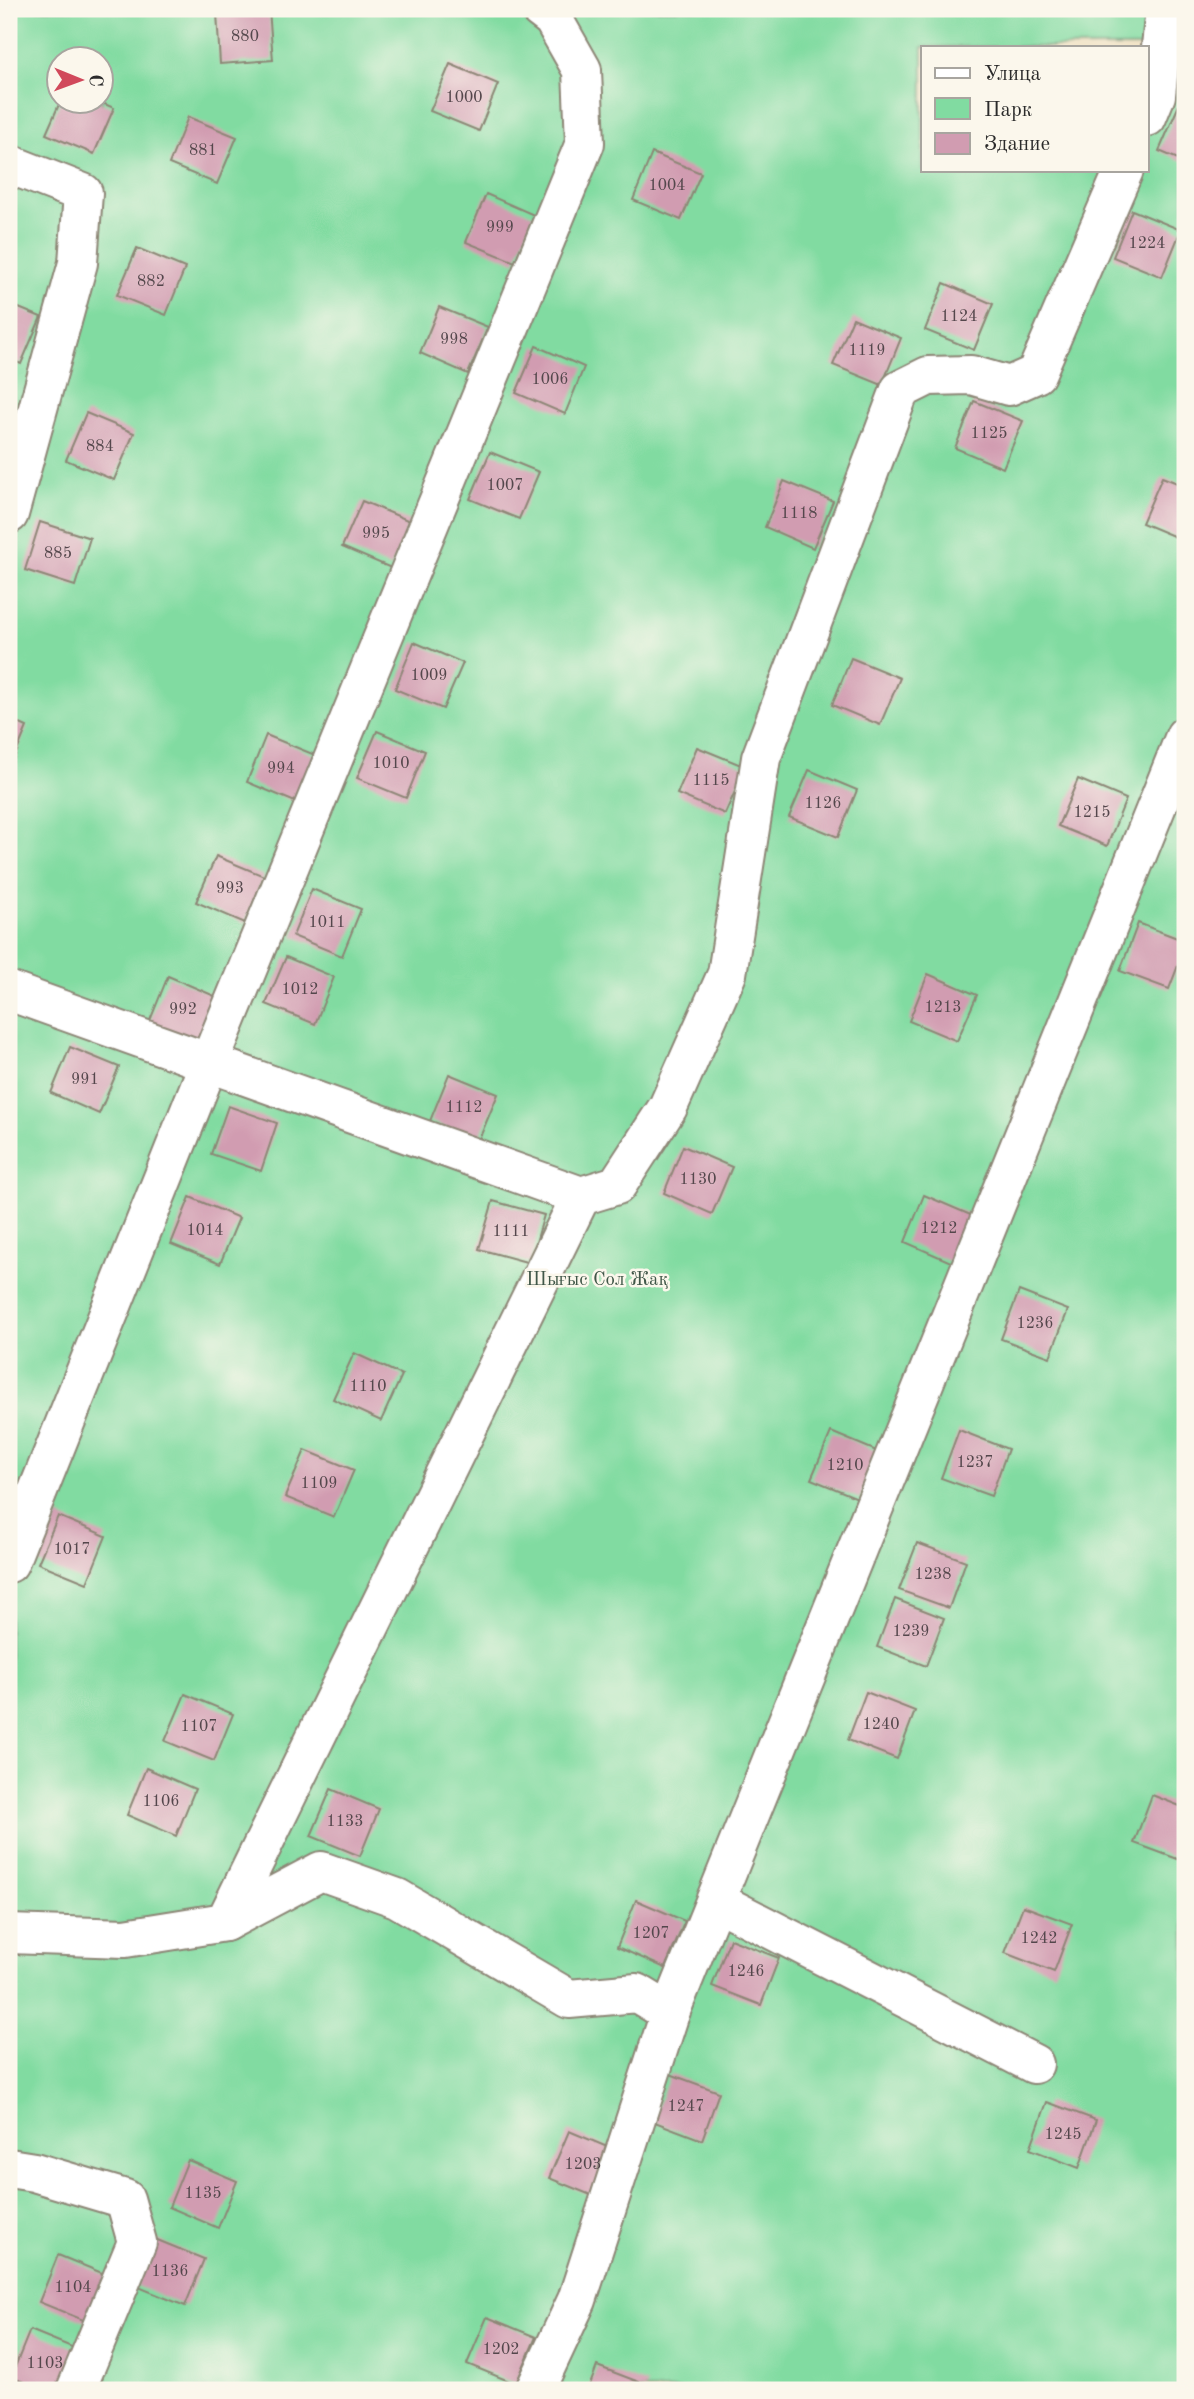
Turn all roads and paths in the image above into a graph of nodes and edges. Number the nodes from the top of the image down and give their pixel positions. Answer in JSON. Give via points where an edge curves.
{"nodes":[{"id":1,"x":540,"y":9,"type":"edge"},
{"id":2,"x":1162,"y":18,"type":"edge"},
{"id":3,"x":1148,"y":115,"type":"edge"},
{"id":4,"x":9,"y":164,"type":"edge"},
{"id":5,"x":1123,"y":172,"type":"edge"},
{"id":6,"x":9,"y":514,"type":"edge"},
{"id":7,"x":1185,"y":736,"type":"edge"},
{"id":8,"x":9,"y":991,"type":"edge"},
{"id":9,"x":209,"y":1063,"type":"junction"},
{"id":10,"x":580,"y":1196,"type":"junction"},
{"id":11,"x":9,"y":1563,"type":"edge"},
{"id":12,"x":716,"y":1901,"type":"junction"},
{"id":13,"x":225,"y":1923,"type":"junction"},
{"id":14,"x":9,"y":1934,"type":"edge"},
{"id":15,"x":670,"y":2013,"type":"junction"},
{"id":16,"x":1034,"y":2064,"type":"dead end"},
{"id":17,"x":9,"y":2168,"type":"edge"},
{"id":18,"x":76,"y":2390,"type":"edge"},
{"id":19,"x":535,"y":2390,"type":"edge"}],
"edges":[{"from":1,"to":9,"type":"street","via":[[553,19],[582,70],[585,143]]},
{"from":2,"to":3,"type":"street","via":[[1156,95]]},
{"from":4,"to":6,"type":"street","via":[[83,193],[78,263]]},
{"from":5,"to":10,"type":"street","via":[[1036,374],[1009,386],[971,374],[929,376],[900,390],[761,758],[727,974],[668,1107],[617,1185]]},
{"from":7,"to":12,"type":"street"},
{"from":8,"to":9,"type":"street"},
{"from":9,"to":10,"type":"street"},
{"from":9,"to":11,"type":"street"},
{"from":10,"to":13,"type":"street"},
{"from":12,"to":15,"type":"street"},
{"from":12,"to":16,"type":"street"},
{"from":13,"to":14,"type":"street","via":[[125,1938]]},
{"from":13,"to":15,"type":"street","via":[[321,1871],[397,1898],[569,1999],[637,1993]]},
{"from":15,"to":19,"type":"street","via":[[577,2300]]},
{"from":17,"to":18,"type":"street","via":[[124,2199],[137,2242]]}]}
